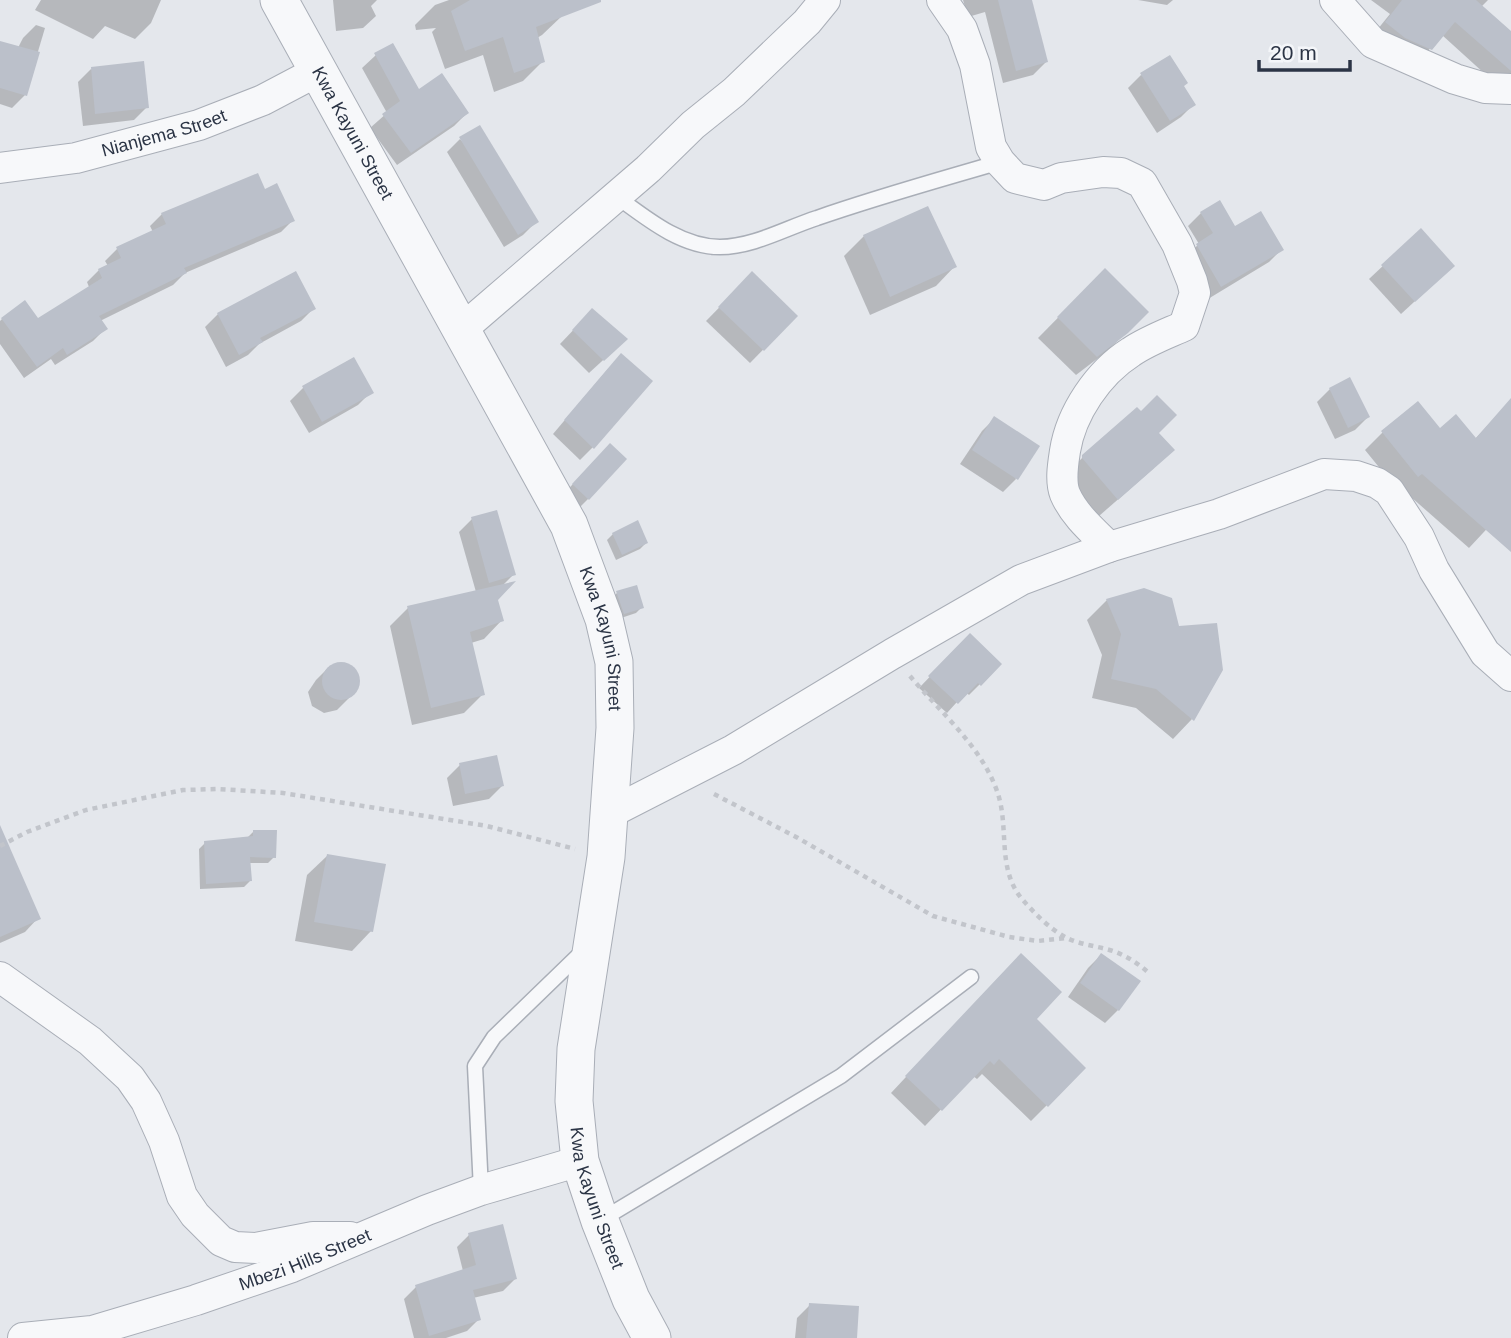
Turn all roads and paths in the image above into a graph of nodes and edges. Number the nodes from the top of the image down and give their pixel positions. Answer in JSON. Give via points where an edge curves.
{"nodes":[{"id":1,"x":279,"y":0,"type":"edge"},
{"id":2,"x":825,"y":0,"type":"edge"},
{"id":3,"x":943,"y":0,"type":"edge"},
{"id":4,"x":1335,"y":0,"type":"edge"},
{"id":5,"x":318,"y":71,"type":"junction"},
{"id":6,"x":1511,"y":89,"type":"edge"},
{"id":7,"x":1000,"y":162,"type":"junction"},
{"id":8,"x":0,"y":168,"type":"edge"},
{"id":9,"x":617,"y":196,"type":"junction"},
{"id":10,"x":461,"y":330,"type":"junction"},
{"id":11,"x":1109,"y":547,"type":"junction"},
{"id":12,"x":892,"y":654,"type":"junction"},
{"id":13,"x":1511,"y":676,"type":"edge"},
{"id":14,"x":683,"y":776,"type":"junction"},
{"id":15,"x":608,"y":814,"type":"junction"},
{"id":16,"x":0,"y":846,"type":"edge"},
{"id":17,"x":606,"y":857,"type":"junction"},
{"id":18,"x":1066,"y":938,"type":"junction"},
{"id":19,"x":593,"y":941,"type":"junction"},
{"id":20,"x":1150,"y":974,"type":"dead end"},
{"id":21,"x":0,"y":977,"type":"edge"},
{"id":22,"x":971,"y":977,"type":"dead end"},
{"id":23,"x":580,"y":1161,"type":"junction"},
{"id":24,"x":481,"y":1190,"type":"junction"},
{"id":25,"x":600,"y":1220,"type":"junction"},
{"id":26,"x":365,"y":1237,"type":"junction"},
{"id":27,"x":23,"y":1338,"type":"edge"},
{"id":28,"x":652,"y":1338,"type":"edge"}],
"edges":[{"from":1,"to":5,"type":"street","name":"Kwa Kayuni Street"},
{"from":2,"to":9,"type":"street","via":[[734,92]]},
{"from":3,"to":7,"type":"street","via":[[962,30],[975,65],[991,147]]},
{"from":4,"to":6,"type":"street","via":[[1373,43],[1455,79],[1485,88]]},
{"from":5,"to":8,"type":"street","name":"Nianjema Street","via":[[263,100],[199,125],[76,158]]},
{"from":5,"to":10,"type":"street","name":"Kwa Kayuni Street"},
{"from":7,"to":9,"type":"lane","via":[[885,195],[743,244],[719,247],[669,232]]},
{"from":7,"to":11,"type":"street","via":[[1015,178],[1029,183],[1044,185],[1103,172],[1121,173],[1142,183],[1177,243],[1192,281],[1195,293],[1184,326],[1130,352],[1106,372],[1079,409],[1067,440],[1064,492],[1078,516]]},
{"from":9,"to":10,"type":"street"},
{"from":10,"to":15,"type":"street","name":"Kwa Kayuni Street","via":[[569,525],[604,619],[614,662],[615,728]]},
{"from":11,"to":12,"type":"street","via":[[1021,580]]},
{"from":11,"to":13,"type":"street","via":[[1219,514],[1324,474],[1356,476],[1389,491],[1485,653]]},
{"from":12,"to":14,"type":"street"},
{"from":12,"to":18,"type":"path","via":[[973,749],[990,776],[1002,810],[1011,881],[1031,909]]},
{"from":14,"to":15,"type":"street"},
{"from":14,"to":18,"type":"path","via":[[933,916],[1009,937]]},
{"from":15,"to":17,"type":"street","name":"Kwa Kayuni Street"},
{"from":16,"to":17,"type":"path","via":[[86,810],[183,790],[218,789],[283,793],[487,826]]},
{"from":17,"to":19,"type":"street","name":"Kwa Kayuni Street"},
{"from":18,"to":20,"type":"path","via":[[1112,950]]},
{"from":19,"to":23,"type":"street","name":"Kwa Kayuni Street","via":[[576,1049],[574,1101]]},
{"from":19,"to":24,"type":"lane","via":[[494,1037],[475,1066]]},
{"from":21,"to":26,"type":"street","via":[[90,1041],[130,1077],[164,1141],[182,1196],[221,1241],[256,1248],[313,1237]]},
{"from":22,"to":25,"type":"lane","via":[[841,1076]]},
{"from":23,"to":24,"type":"street","name":"Mbezi Hills Street"},
{"from":23,"to":25,"type":"street","name":"Kwa Kayuni Street"},
{"from":24,"to":26,"type":"street","name":"Mbezi Hills Street"},
{"from":25,"to":28,"type":"street","name":"Kwa Kayuni Street"},
{"from":26,"to":27,"type":"street","name":"Mbezi Hills Street","via":[[170,1308],[92,1331]]}]}
